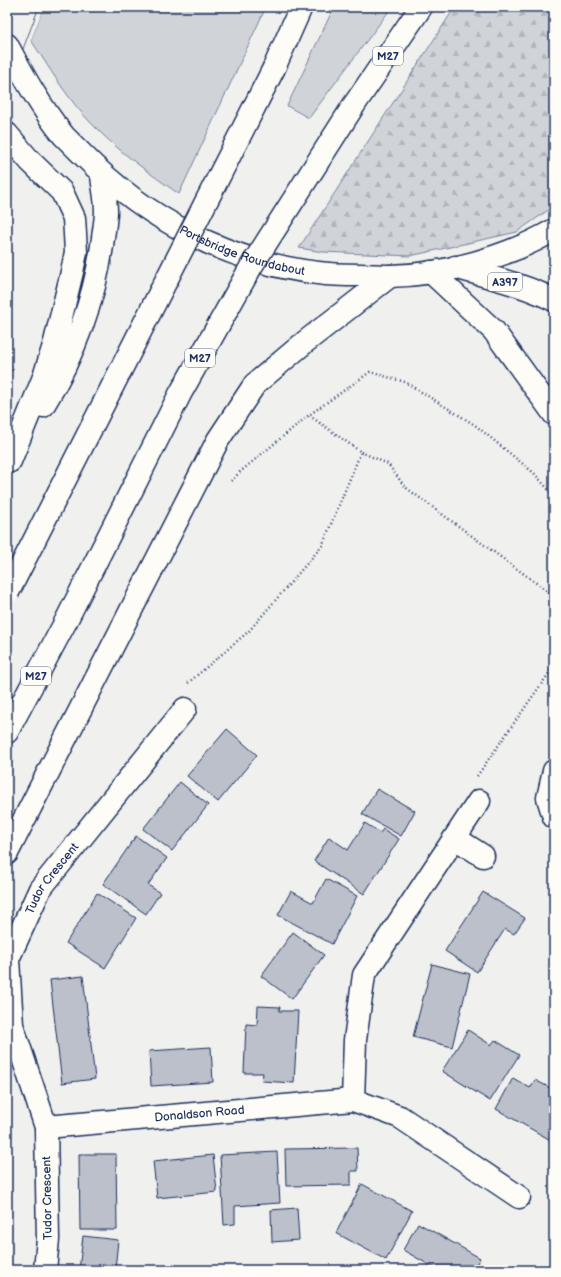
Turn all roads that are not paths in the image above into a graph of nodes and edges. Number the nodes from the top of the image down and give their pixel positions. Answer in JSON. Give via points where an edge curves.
{"nodes":[{"id":1,"x":301,"y":7,"type":"edge"},
{"id":2,"x":422,"y":7,"type":"edge"},
{"id":3,"x":7,"y":45,"type":"edge"},
{"id":4,"x":7,"y":59,"type":"edge"},
{"id":5,"x":29,"y":87,"type":"junction"},
{"id":6,"x":10,"y":138,"type":"edge"},
{"id":7,"x":102,"y":175,"type":"junction"},
{"id":8,"x":554,"y":230,"type":"edge"},
{"id":9,"x":455,"y":267,"type":"junction"},
{"id":10,"x":431,"y":272,"type":"junction"},
{"id":11,"x":390,"y":276,"type":"junction"},
{"id":12,"x":554,"y":300,"type":"edge"},
{"id":13,"x":554,"y":414,"type":"edge"},
{"id":14,"x":9,"y":464,"type":"edge"},
{"id":15,"x":8,"y":593,"type":"edge"},
{"id":16,"x":185,"y":709,"type":"road end"},
{"id":17,"x":7,"y":732,"type":"edge"},
{"id":18,"x":554,"y":771,"type":"edge"},
{"id":19,"x":479,"y":801,"type":"road end"},
{"id":20,"x":554,"y":817,"type":"edge"},
{"id":21,"x":455,"y":838,"type":"junction"},
{"id":22,"x":7,"y":853,"type":"edge"},
{"id":23,"x":483,"y":856,"type":"dead end"},
{"id":24,"x":353,"y":1100,"type":"junction"},
{"id":25,"x":46,"y":1127,"type":"junction"},
{"id":26,"x":519,"y":1197,"type":"dead end"},
{"id":27,"x":45,"y":1270,"type":"edge"}],
"edges":[{"from":1,"to":15,"type":"main road","bridge":true,"via":[[274,68]]},
{"from":2,"to":17,"type":"main road","number":"M27","bridge":true,"via":[[354,105],[252,265],[180,394]]},
{"from":3,"to":5,"type":"main road","name":"Portsbridge Roundabout"},
{"from":4,"to":5,"type":"main road"},
{"from":5,"to":7,"type":"main road","name":"Portsbridge Roundabout","via":[[64,136]]},
{"from":6,"to":14,"type":"main road","via":[[62,192],[74,218],[76,252],[44,377]]},
{"from":7,"to":11,"type":"main road","name":"Portsbridge Roundabout","via":[[170,224],[228,251],[271,265],[319,274]]},
{"from":7,"to":14,"type":"main road","via":[[106,212],[100,259],[86,314],[59,381]]},
{"from":8,"to":9,"type":"main road","name":"Portsbridge Roundabout","via":[[496,256]]},
{"from":9,"to":10,"type":"main road","name":"Portsbridge Roundabout"},
{"from":9,"to":12,"type":"main road","number":"A397","via":[[546,295]]},
{"from":10,"to":11,"type":"main road","name":"Portsbridge Roundabout"},
{"from":10,"to":13,"type":"main road","via":[[494,331]]},
{"from":11,"to":22,"type":"main road","via":[[255,384],[218,440]]},
{"from":16,"to":25,"type":"main road","name":"Tudor Crescent","via":[[40,889],[8,959],[12,1025]]},
{"from":18,"to":20,"type":"main road","via":[[548,798]]},
{"from":19,"to":21,"type":"main road"},
{"from":21,"to":23,"type":"main road"},
{"from":21,"to":24,"type":"main road","via":[[364,975],[355,1040]]},
{"from":24,"to":25,"type":"main road","name":"Donaldson Road"},
{"from":24,"to":26,"type":"main road","name":"Donaldson Road","via":[[400,1117]]},
{"from":25,"to":27,"type":"main road","name":"Tudor Crescent","via":[[48,1238]]}]}
